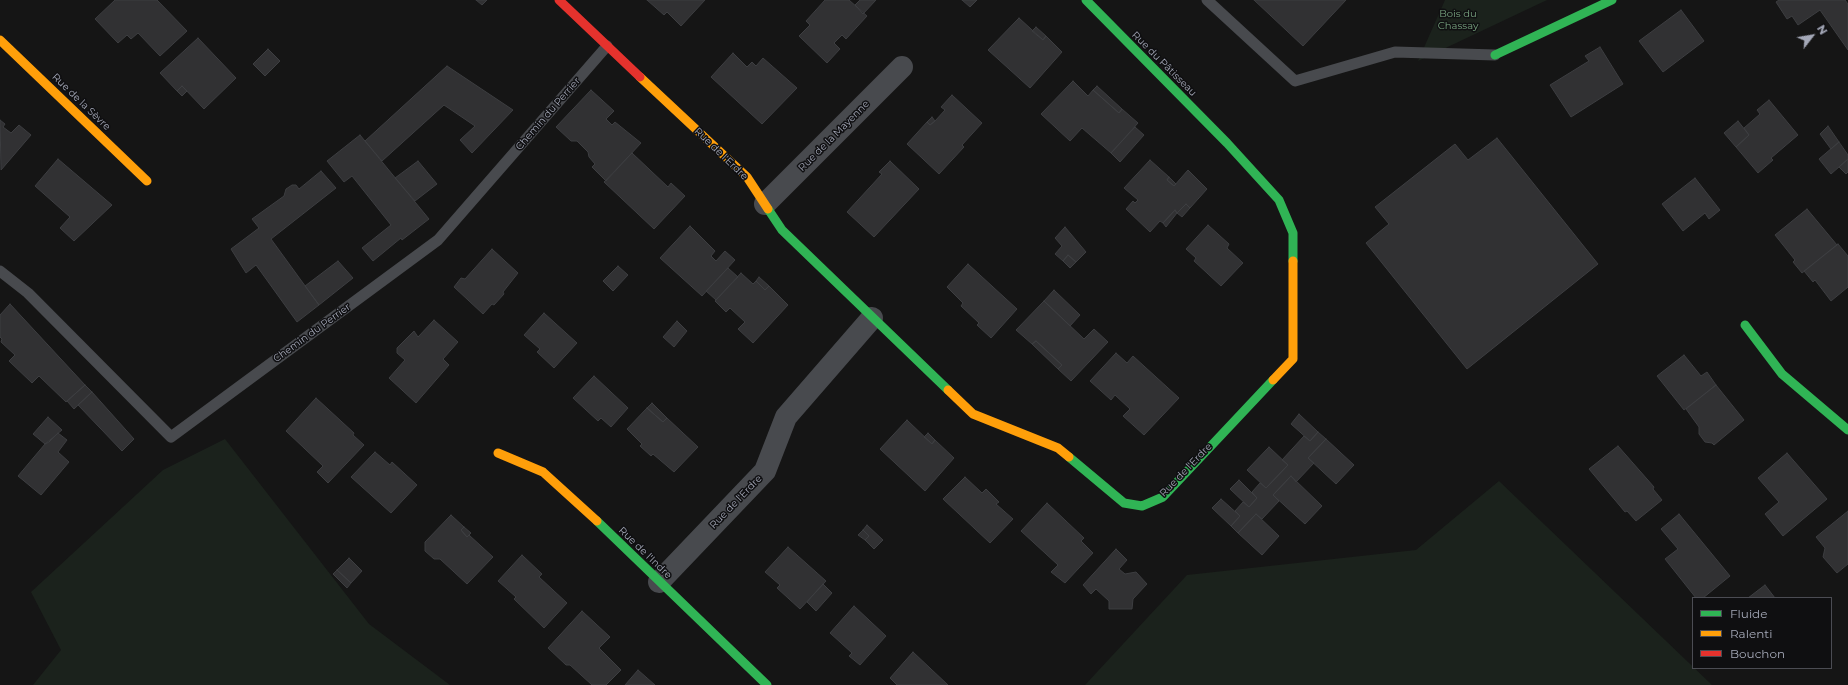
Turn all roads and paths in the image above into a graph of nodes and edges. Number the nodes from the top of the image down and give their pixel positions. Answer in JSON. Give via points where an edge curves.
{"nodes":[{"id":1,"x":559,"y":0,"type":"edge"},
{"id":2,"x":1086,"y":0,"type":"edge"},
{"id":3,"x":1207,"y":0,"type":"edge"},
{"id":4,"x":1612,"y":0,"type":"edge"},
{"id":5,"x":0,"y":40,"type":"edge"},
{"id":6,"x":607,"y":46,"type":"junction"},
{"id":7,"x":1495,"y":55,"type":"joint"},
{"id":8,"x":902,"y":67,"type":"dead end"},
{"id":9,"x":1227,"y":143,"type":"joint"},
{"id":10,"x":147,"y":181,"type":"dead end"},
{"id":11,"x":765,"y":204,"type":"junction"},
{"id":12,"x":0,"y":271,"type":"edge"},
{"id":13,"x":872,"y":318,"type":"junction"},
{"id":14,"x":1745,"y":325,"type":"dead end"},
{"id":15,"x":1848,"y":430,"type":"edge"},
{"id":16,"x":498,"y":453,"type":"dead end"},
{"id":17,"x":659,"y":582,"type":"junction"},
{"id":18,"x":767,"y":685,"type":"edge"}],
"edges":[{"from":1,"to":6,"type":"street","name":"Rue de l'Erdre"},
{"from":2,"to":9,"type":"street","name":"Rue du Pâtisseau"},
{"from":3,"to":7,"type":"lane","via":[[1295,81],[1396,52]]},
{"from":4,"to":7,"type":"street"},
{"from":5,"to":10,"type":"street","name":"Rue de la Sèvre"},
{"from":6,"to":11,"type":"street","name":"Rue de l'Erdre","via":[[746,177]]},
{"from":6,"to":12,"type":"lane","name":"Chemin du Perrier","via":[[438,240],[171,437],[28,292]]},
{"from":8,"to":11,"type":"street","name":"Rue de la Mayenne"},
{"from":9,"to":13,"type":"street","name":"Rue de l'Erdre","via":[[1280,200],[1293,233],[1292,358],[1162,497],[1142,506],[1124,503],[1058,448],[973,414]]},
{"from":11,"to":13,"type":"street","name":"Rue de l'Erdre","via":[[782,230]]},
{"from":13,"to":17,"type":"street","name":"Rue de l'Erdre","via":[[786,417],[765,471]]},
{"from":14,"to":15,"type":"street","via":[[1782,374]]},
{"from":16,"to":17,"type":"street","name":"Rue de l'Indre","via":[[543,472]]},
{"from":17,"to":18,"type":"street","name":"Rue de l'Indre"}]}
